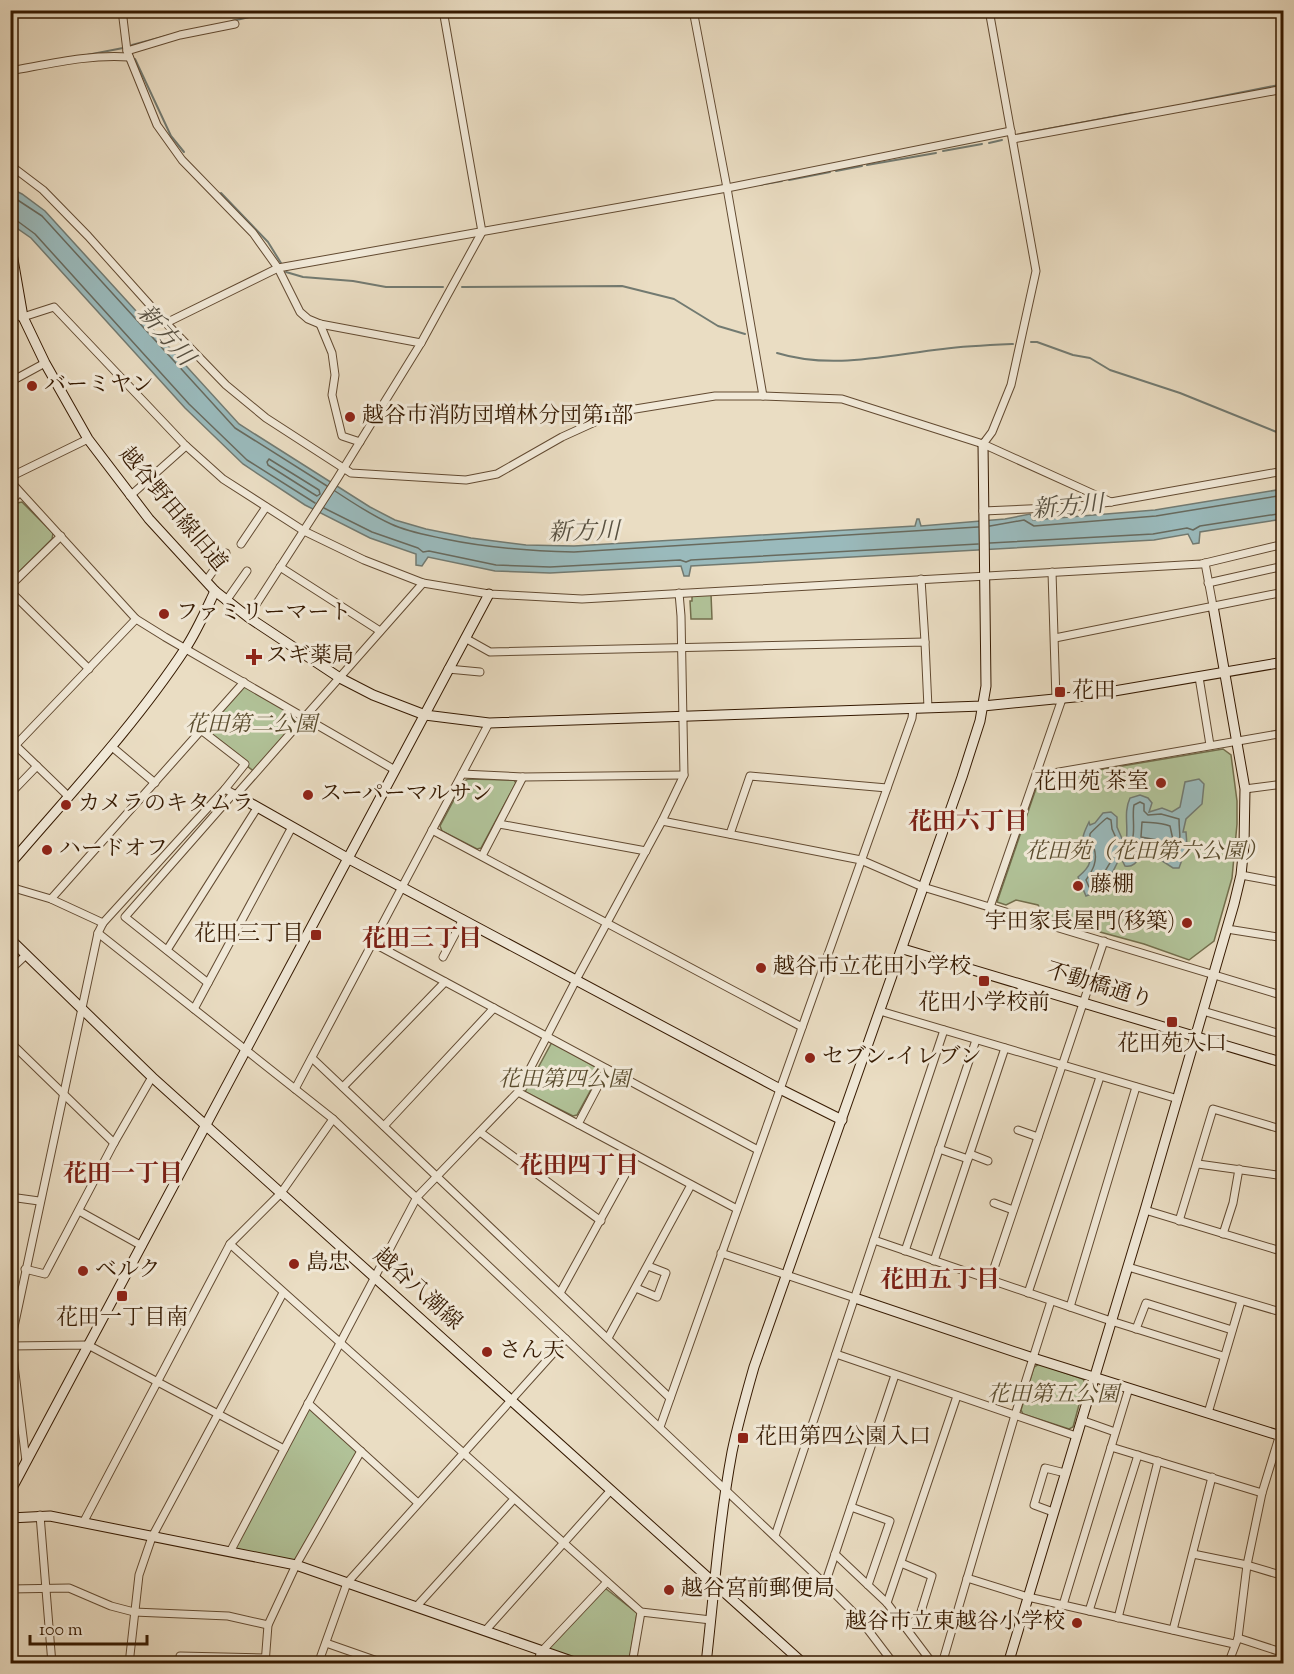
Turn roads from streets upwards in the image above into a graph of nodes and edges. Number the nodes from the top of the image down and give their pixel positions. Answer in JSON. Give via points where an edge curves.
{"nodes":[{"id":1,"x":122,"y":10,"type":"edge"},
{"id":2,"x":443,"y":10,"type":"edge"},
{"id":3,"x":693,"y":10,"type":"edge"},
{"id":4,"x":989,"y":10,"type":"edge"},
{"id":5,"x":235,"y":24,"type":"dead end"},
{"id":6,"x":128,"y":52,"type":"junction"},
{"id":7,"x":10,"y":71,"type":"edge"},
{"id":8,"x":1284,"y":89,"type":"edge"},
{"id":9,"x":1011,"y":131,"type":"junction"},
{"id":10,"x":1013,"y":139,"type":"junction"},
{"id":11,"x":10,"y":165,"type":"edge"},
{"id":12,"x":728,"y":188,"type":"junction"},
{"id":13,"x":482,"y":232,"type":"junction"},
{"id":14,"x":10,"y":242,"type":"edge"},
{"id":15,"x":11,"y":247,"type":"edge"},
{"id":16,"x":278,"y":268,"type":"junction"},
{"id":17,"x":10,"y":311,"type":"edge"},
{"id":18,"x":23,"y":317,"type":"junction"},
{"id":19,"x":166,"y":323,"type":"junction"},
{"id":20,"x":320,"y":324,"type":"junction"},
{"id":21,"x":421,"y":343,"type":"junction"},
{"id":22,"x":45,"y":363,"type":"junction"},
{"id":23,"x":10,"y":382,"type":"edge"},
{"id":24,"x":764,"y":396,"type":"junction"},
{"id":25,"x":88,"y":439,"type":"junction"},
{"id":26,"x":360,"y":442,"type":"junction"},
{"id":27,"x":983,"y":444,"type":"junction"},
{"id":28,"x":186,"y":446,"type":"junction"},
{"id":29,"x":344,"y":469,"type":"junction"},
{"id":30,"x":1284,"y":471,"type":"edge"},
{"id":31,"x":10,"y":479,"type":"edge"},
{"id":32,"x":19,"y":493,"type":"junction"},
{"id":33,"x":130,"y":496,"type":"junction"},
{"id":34,"x":10,"y":502,"type":"edge"},
{"id":35,"x":1111,"y":502,"type":"junction"},
{"id":36,"x":266,"y":507,"type":"junction"},
{"id":37,"x":983,"y":511,"type":"junction"},
{"id":38,"x":304,"y":531,"type":"junction"},
{"id":39,"x":61,"y":536,"type":"junction"},
{"id":40,"x":241,"y":544,"type":"dead end"},
{"id":41,"x":1284,"y":544,"type":"edge"},
{"id":42,"x":226,"y":553,"type":"dead end"},
{"id":43,"x":1205,"y":563,"type":"junction"},
{"id":44,"x":1284,"y":566,"type":"edge"},
{"id":45,"x":280,"y":567,"type":"junction"},
{"id":46,"x":247,"y":571,"type":"dead end"},
{"id":47,"x":1052,"y":572,"type":"junction"},
{"id":48,"x":986,"y":575,"type":"junction"},
{"id":49,"x":921,"y":579,"type":"junction"},
{"id":50,"x":206,"y":581,"type":"junction"},
{"id":51,"x":423,"y":583,"type":"junction"},
{"id":52,"x":1208,"y":583,"type":"junction"},
{"id":53,"x":10,"y":586,"type":"edge"},
{"id":54,"x":10,"y":591,"type":"edge"},
{"id":55,"x":215,"y":591,"type":"junction"},
{"id":56,"x":1284,"y":592,"type":"edge"},
{"id":57,"x":679,"y":593,"type":"junction"},
{"id":58,"x":489,"y":594,"type":"junction"},
{"id":59,"x":226,"y":601,"type":"junction"},
{"id":60,"x":1213,"y":606,"type":"junction"},
{"id":61,"x":248,"y":617,"type":"junction"},
{"id":62,"x":136,"y":619,"type":"junction"},
{"id":63,"x":380,"y":631,"type":"junction"},
{"id":64,"x":465,"y":638,"type":"junction"},
{"id":65,"x":1054,"y":638,"type":"junction"},
{"id":66,"x":925,"y":642,"type":"junction"},
{"id":67,"x":186,"y":648,"type":"junction"},
{"id":68,"x":680,"y":648,"type":"junction"},
{"id":69,"x":1284,"y":662,"type":"edge"},
{"id":70,"x":89,"y":669,"type":"junction"},
{"id":71,"x":448,"y":669,"type":"junction"},
{"id":72,"x":480,"y":672,"type":"dead end"},
{"id":73,"x":1225,"y":672,"type":"junction"},
{"id":74,"x":1199,"y":677,"type":"junction"},
{"id":75,"x":339,"y":678,"type":"junction"},
{"id":76,"x":244,"y":682,"type":"junction"},
{"id":77,"x":1059,"y":700,"type":"junction"},
{"id":78,"x":983,"y":706,"type":"junction"},
{"id":79,"x":913,"y":708,"type":"junction"},
{"id":80,"x":927,"y":708,"type":"junction"},
{"id":81,"x":425,"y":715,"type":"junction"},
{"id":82,"x":682,"y":716,"type":"junction"},
{"id":83,"x":304,"y":717,"type":"junction"},
{"id":84,"x":489,"y":723,"type":"junction"},
{"id":85,"x":201,"y":730,"type":"junction"},
{"id":86,"x":1284,"y":733,"type":"edge"},
{"id":87,"x":1237,"y":741,"type":"junction"},
{"id":88,"x":12,"y":745,"type":"edge"},
{"id":89,"x":1210,"y":745,"type":"junction"},
{"id":90,"x":111,"y":746,"type":"junction"},
{"id":91,"x":37,"y":766,"type":"junction"},
{"id":92,"x":395,"y":770,"type":"junction"},
{"id":93,"x":462,"y":774,"type":"junction"},
{"id":94,"x":684,"y":775,"type":"junction"},
{"id":95,"x":1036,"y":776,"type":"junction"},
{"id":96,"x":523,"y":777,"type":"junction"},
{"id":97,"x":155,"y":783,"type":"junction"},
{"id":98,"x":1284,"y":784,"type":"edge"},
{"id":99,"x":887,"y":788,"type":"junction"},
{"id":100,"x":225,"y":789,"type":"junction"},
{"id":101,"x":1245,"y":789,"type":"junction"},
{"id":102,"x":10,"y":794,"type":"edge"},
{"id":103,"x":234,"y":794,"type":"junction"},
{"id":104,"x":68,"y":796,"type":"junction"},
{"id":105,"x":257,"y":808,"type":"junction"},
{"id":106,"x":662,"y":820,"type":"junction"},
{"id":107,"x":499,"y":824,"type":"junction"},
{"id":108,"x":292,"y":827,"type":"junction"},
{"id":109,"x":432,"y":830,"type":"junction"},
{"id":110,"x":730,"y":834,"type":"junction"},
{"id":111,"x":646,"y":851,"type":"junction"},
{"id":112,"x":482,"y":856,"type":"junction"},
{"id":113,"x":349,"y":859,"type":"junction"},
{"id":114,"x":861,"y":860,"type":"junction"},
{"id":115,"x":10,"y":864,"type":"edge"},
{"id":116,"x":1241,"y":875,"type":"junction"},
{"id":117,"x":1284,"y":883,"type":"edge"},
{"id":118,"x":10,"y":884,"type":"edge"},
{"id":119,"x":402,"y":887,"type":"junction"},
{"id":120,"x":923,"y":887,"type":"junction"},
{"id":121,"x":51,"y":899,"type":"junction"},
{"id":122,"x":990,"y":907,"type":"junction"},
{"id":123,"x":463,"y":920,"type":"junction"},
{"id":124,"x":103,"y":923,"type":"junction"},
{"id":125,"x":607,"y":923,"type":"junction"},
{"id":126,"x":1227,"y":929,"type":"junction"},
{"id":127,"x":98,"y":933,"type":"junction"},
{"id":128,"x":1284,"y":938,"type":"edge"},
{"id":129,"x":10,"y":939,"type":"edge"},
{"id":130,"x":1104,"y":941,"type":"junction"},
{"id":131,"x":372,"y":943,"type":"junction"},
{"id":132,"x":903,"y":949,"type":"junction"},
{"id":133,"x":167,"y":950,"type":"junction"},
{"id":134,"x":26,"y":955,"type":"junction"},
{"id":135,"x":443,"y":957,"type":"dead end"},
{"id":136,"x":10,"y":970,"type":"edge"},
{"id":137,"x":1214,"y":975,"type":"junction"},
{"id":138,"x":576,"y":980,"type":"junction"},
{"id":139,"x":445,"y":982,"type":"junction"},
{"id":140,"x":208,"y":983,"type":"junction"},
{"id":141,"x":1284,"y":996,"type":"edge"},
{"id":142,"x":1083,"y":1003,"type":"junction"},
{"id":143,"x":494,"y":1008,"type":"junction"},
{"id":144,"x":194,"y":1009,"type":"junction"},
{"id":145,"x":81,"y":1010,"type":"junction"},
{"id":146,"x":880,"y":1011,"type":"junction"},
{"id":147,"x":1203,"y":1011,"type":"junction"},
{"id":148,"x":802,"y":1028,"type":"junction"},
{"id":149,"x":944,"y":1030,"type":"junction"},
{"id":150,"x":1284,"y":1035,"type":"edge"},
{"id":151,"x":547,"y":1036,"type":"junction"},
{"id":152,"x":1196,"y":1037,"type":"junction"},
{"id":153,"x":976,"y":1040,"type":"junction"},
{"id":154,"x":10,"y":1042,"type":"edge"},
{"id":155,"x":1005,"y":1048,"type":"junction"},
{"id":156,"x":246,"y":1050,"type":"junction"},
{"id":157,"x":312,"y":1058,"type":"junction"},
{"id":158,"x":1284,"y":1063,"type":"edge"},
{"id":159,"x":1062,"y":1065,"type":"junction"},
{"id":160,"x":607,"y":1069,"type":"junction"},
{"id":161,"x":152,"y":1077,"type":"junction"},
{"id":162,"x":1100,"y":1077,"type":"junction"},
{"id":163,"x":343,"y":1087,"type":"junction"},
{"id":164,"x":1136,"y":1087,"type":"junction"},
{"id":165,"x":295,"y":1089,"type":"junction"},
{"id":166,"x":780,"y":1089,"type":"junction"},
{"id":167,"x":63,"y":1092,"type":"junction"},
{"id":168,"x":518,"y":1092,"type":"junction"},
{"id":169,"x":1178,"y":1099,"type":"junction"},
{"id":170,"x":333,"y":1119,"type":"junction"},
{"id":171,"x":842,"y":1120,"type":"junction"},
{"id":172,"x":578,"y":1124,"type":"junction"},
{"id":173,"x":206,"y":1125,"type":"junction"},
{"id":174,"x":384,"y":1126,"type":"junction"},
{"id":175,"x":1018,"y":1130,"type":"dead end"},
{"id":176,"x":1284,"y":1130,"type":"edge"},
{"id":177,"x":480,"y":1132,"type":"junction"},
{"id":178,"x":1038,"y":1137,"type":"junction"},
{"id":179,"x":114,"y":1143,"type":"junction"},
{"id":180,"x":939,"y":1149,"type":"junction"},
{"id":181,"x":758,"y":1150,"type":"junction"},
{"id":182,"x":636,"y":1155,"type":"junction"},
{"id":183,"x":969,"y":1156,"type":"junction"},
{"id":184,"x":988,"y":1161,"type":"dead end"},
{"id":185,"x":1198,"y":1164,"type":"junction"},
{"id":186,"x":1239,"y":1169,"type":"junction"},
{"id":187,"x":437,"y":1176,"type":"junction"},
{"id":188,"x":1284,"y":1176,"type":"edge"},
{"id":189,"x":691,"y":1185,"type":"junction"},
{"id":190,"x":281,"y":1193,"type":"junction"},
{"id":191,"x":10,"y":1197,"type":"edge"},
{"id":192,"x":417,"y":1197,"type":"junction"},
{"id":193,"x":39,"y":1202,"type":"junction"},
{"id":194,"x":994,"y":1203,"type":"dead end"},
{"id":195,"x":737,"y":1209,"type":"junction"},
{"id":196,"x":1013,"y":1210,"type":"junction"},
{"id":197,"x":1144,"y":1210,"type":"junction"},
{"id":198,"x":79,"y":1211,"type":"junction"},
{"id":199,"x":601,"y":1221,"type":"junction"},
{"id":200,"x":1179,"y":1221,"type":"junction"},
{"id":201,"x":1223,"y":1234,"type":"junction"},
{"id":202,"x":874,"y":1240,"type":"junction"},
{"id":203,"x":230,"y":1244,"type":"junction"},
{"id":204,"x":142,"y":1246,"type":"junction"},
{"id":205,"x":905,"y":1251,"type":"junction"},
{"id":206,"x":1284,"y":1252,"type":"edge"},
{"id":207,"x":722,"y":1253,"type":"junction"},
{"id":208,"x":934,"y":1261,"type":"junction"},
{"id":209,"x":648,"y":1266,"type":"junction"},
{"id":210,"x":1128,"y":1267,"type":"junction"},
{"id":211,"x":25,"y":1269,"type":"junction"},
{"id":212,"x":787,"y":1275,"type":"junction"},
{"id":213,"x":374,"y":1277,"type":"junction"},
{"id":214,"x":990,"y":1280,"type":"junction"},
{"id":215,"x":636,"y":1288,"type":"junction"},
{"id":216,"x":284,"y":1293,"type":"junction"},
{"id":217,"x":560,"y":1293,"type":"junction"},
{"id":218,"x":1028,"y":1293,"type":"junction"},
{"id":219,"x":855,"y":1298,"type":"junction"},
{"id":220,"x":1051,"y":1301,"type":"junction"},
{"id":221,"x":1241,"y":1301,"type":"junction"},
{"id":222,"x":1070,"y":1307,"type":"junction"},
{"id":223,"x":1284,"y":1313,"type":"edge"},
{"id":224,"x":1111,"y":1321,"type":"junction"},
{"id":225,"x":1136,"y":1329,"type":"junction"},
{"id":226,"x":1232,"y":1330,"type":"junction"},
{"id":227,"x":608,"y":1338,"type":"junction"},
{"id":228,"x":566,"y":1339,"type":"junction"},
{"id":229,"x":340,"y":1343,"type":"junction"},
{"id":230,"x":88,"y":1345,"type":"junction"},
{"id":231,"x":11,"y":1346,"type":"edge"},
{"id":232,"x":836,"y":1354,"type":"junction"},
{"id":233,"x":1223,"y":1356,"type":"junction"},
{"id":234,"x":1033,"y":1358,"type":"junction"},
{"id":235,"x":895,"y":1374,"type":"junction"},
{"id":236,"x":1093,"y":1377,"type":"junction"},
{"id":237,"x":158,"y":1382,"type":"junction"},
{"id":238,"x":1129,"y":1388,"type":"junction"},
{"id":239,"x":957,"y":1396,"type":"junction"},
{"id":240,"x":670,"y":1398,"type":"junction"},
{"id":241,"x":511,"y":1400,"type":"junction"},
{"id":242,"x":308,"y":1403,"type":"junction"},
{"id":243,"x":1208,"y":1413,"type":"junction"},
{"id":244,"x":218,"y":1414,"type":"junction"},
{"id":245,"x":1015,"y":1416,"type":"junction"},
{"id":246,"x":1081,"y":1420,"type":"junction"},
{"id":247,"x":1284,"y":1421,"type":"edge"},
{"id":248,"x":660,"y":1427,"type":"junction"},
{"id":249,"x":1115,"y":1432,"type":"junction"},
{"id":250,"x":1281,"y":1436,"type":"edge"},
{"id":251,"x":1076,"y":1437,"type":"junction"},
{"id":252,"x":1111,"y":1447,"type":"junction"},
{"id":253,"x":284,"y":1449,"type":"junction"},
{"id":254,"x":361,"y":1451,"type":"junction"},
{"id":255,"x":464,"y":1453,"type":"junction"},
{"id":256,"x":1138,"y":1455,"type":"junction"},
{"id":257,"x":1158,"y":1461,"type":"junction"},
{"id":258,"x":26,"y":1463,"type":"junction"},
{"id":259,"x":1065,"y":1473,"type":"junction"},
{"id":260,"x":1212,"y":1478,"type":"junction"},
{"id":261,"x":611,"y":1490,"type":"junction"},
{"id":262,"x":726,"y":1490,"type":"junction"},
{"id":263,"x":10,"y":1492,"type":"edge"},
{"id":264,"x":1262,"y":1493,"type":"junction"},
{"id":265,"x":514,"y":1499,"type":"junction"},
{"id":266,"x":418,"y":1503,"type":"junction"},
{"id":267,"x":851,"y":1507,"type":"junction"},
{"id":268,"x":1053,"y":1512,"type":"junction"},
{"id":269,"x":40,"y":1515,"type":"junction"},
{"id":270,"x":10,"y":1518,"type":"edge"},
{"id":271,"x":83,"y":1523,"type":"junction"},
{"id":272,"x":152,"y":1536,"type":"junction"},
{"id":273,"x":775,"y":1536,"type":"junction"},
{"id":274,"x":563,"y":1543,"type":"junction"},
{"id":275,"x":230,"y":1552,"type":"junction"},
{"id":276,"x":835,"y":1554,"type":"junction"},
{"id":277,"x":1193,"y":1554,"type":"junction"},
{"id":278,"x":900,"y":1563,"type":"junction"},
{"id":279,"x":296,"y":1565,"type":"junction"},
{"id":280,"x":1247,"y":1565,"type":"junction"},
{"id":281,"x":1284,"y":1576,"type":"edge"},
{"id":282,"x":967,"y":1578,"type":"junction"},
{"id":283,"x":607,"y":1582,"type":"junction"},
{"id":284,"x":347,"y":1583,"type":"junction"},
{"id":285,"x":716,"y":1584,"type":"junction"},
{"id":286,"x":825,"y":1584,"type":"junction"},
{"id":287,"x":867,"y":1585,"type":"junction"},
{"id":288,"x":45,"y":1587,"type":"junction"},
{"id":289,"x":10,"y":1589,"type":"edge"},
{"id":290,"x":1028,"y":1597,"type":"junction"},
{"id":291,"x":887,"y":1603,"type":"junction"},
{"id":292,"x":1064,"y":1605,"type":"junction"},
{"id":293,"x":416,"y":1607,"type":"junction"},
{"id":294,"x":1089,"y":1611,"type":"junction"},
{"id":295,"x":134,"y":1612,"type":"junction"},
{"id":296,"x":641,"y":1612,"type":"junction"},
{"id":297,"x":1118,"y":1618,"type":"junction"},
{"id":298,"x":711,"y":1620,"type":"junction"},
{"id":299,"x":268,"y":1625,"type":"junction"},
{"id":300,"x":904,"y":1627,"type":"junction"},
{"id":301,"x":1173,"y":1630,"type":"junction"},
{"id":302,"x":485,"y":1631,"type":"junction"},
{"id":303,"x":1236,"y":1641,"type":"junction"},
{"id":304,"x":326,"y":1643,"type":"junction"},
{"id":305,"x":542,"y":1651,"type":"junction"},
{"id":306,"x":1284,"y":1653,"type":"edge"},
{"id":307,"x":265,"y":1661,"type":"edge"},
{"id":308,"x":385,"y":1663,"type":"edge"},
{"id":309,"x":52,"y":1664,"type":"edge"},
{"id":310,"x":129,"y":1664,"type":"edge"},
{"id":311,"x":180,"y":1664,"type":"edge"},
{"id":312,"x":318,"y":1664,"type":"edge"},
{"id":313,"x":538,"y":1664,"type":"edge"},
{"id":314,"x":580,"y":1664,"type":"edge"},
{"id":315,"x":632,"y":1664,"type":"edge"},
{"id":316,"x":705,"y":1664,"type":"edge"},
{"id":317,"x":804,"y":1664,"type":"edge"},
{"id":318,"x":894,"y":1664,"type":"edge"},
{"id":319,"x":933,"y":1664,"type":"edge"},
{"id":320,"x":942,"y":1664,"type":"edge"},
{"id":321,"x":1008,"y":1664,"type":"edge"},
{"id":322,"x":1228,"y":1664,"type":"edge"}],
"edges":[{"from":1,"to":6,"type":"street"},
{"from":2,"to":13,"type":"street"},
{"from":3,"to":12,"type":"street"},
{"from":4,"to":9,"type":"street"},
{"from":5,"to":6,"type":"street","via":[[180,35]]},
{"from":6,"to":7,"type":"street"},
{"from":6,"to":16,"type":"street","via":[[157,125],[182,160],[253,233]]},
{"from":8,"to":10,"type":"street"},
{"from":9,"to":10,"type":"street"},
{"from":9,"to":12,"type":"street"},
{"from":10,"to":27,"type":"street","via":[[1036,271],[1011,385]]},
{"from":11,"to":19,"type":"street","via":[[43,190],[81,228]]},
{"from":12,"to":13,"type":"street"},
{"from":12,"to":24,"type":"street"},
{"from":13,"to":16,"type":"street"},
{"from":13,"to":21,"type":"street"},
{"from":14,"to":15,"type":"street","name":"越谷野田線旧道"},
{"from":15,"to":18,"type":"street","name":"越谷野田線旧道"},
{"from":16,"to":19,"type":"street"},
{"from":16,"to":20,"type":"street","via":[[300,312]]},
{"from":17,"to":18,"type":"street"},
{"from":18,"to":22,"type":"street","name":"越谷野田線旧道"},
{"from":18,"to":28,"type":"street","via":[[54,307]]},
{"from":19,"to":29,"type":"street","via":[[226,385],[266,418]]},
{"from":20,"to":21,"type":"street"},
{"from":20,"to":26,"type":"street","via":[[332,353],[332,395],[342,436]]},
{"from":21,"to":26,"type":"street"},
{"from":22,"to":23,"type":"street"},
{"from":22,"to":25,"type":"street","name":"越谷野田線旧道"},
{"from":24,"to":27,"type":"street","via":[[842,399]]},
{"from":24,"to":29,"type":"street","via":[[715,396],[617,412],[482,478],[351,473]]},
{"from":25,"to":31,"type":"street"},
{"from":25,"to":33,"type":"street","name":"越谷野田線旧道"},
{"from":26,"to":29,"type":"street"},
{"from":27,"to":35,"type":"street"},
{"from":27,"to":37,"type":"street"},
{"from":28,"to":33,"type":"street"},
{"from":28,"to":36,"type":"street","via":[[224,479]]},
{"from":29,"to":38,"type":"street"},
{"from":30,"to":35,"type":"street"},
{"from":31,"to":32,"type":"street"},
{"from":32,"to":34,"type":"street"},
{"from":32,"to":39,"type":"street"},
{"from":33,"to":50,"type":"street","name":"越谷野田線旧道"},
{"from":35,"to":37,"type":"street"},
{"from":36,"to":38,"type":"street"},
{"from":36,"to":40,"type":"street"},
{"from":37,"to":48,"type":"street"},
{"from":38,"to":45,"type":"street"},
{"from":38,"to":51,"type":"street"},
{"from":39,"to":53,"type":"street"},
{"from":39,"to":62,"type":"street"},
{"from":41,"to":43,"type":"street"},
{"from":42,"to":50,"type":"street"},
{"from":43,"to":47,"type":"street"},
{"from":43,"to":52,"type":"street"},
{"from":44,"to":52,"type":"street"},
{"from":45,"to":61,"type":"street"},
{"from":45,"to":63,"type":"street"},
{"from":46,"to":59,"type":"street"},
{"from":47,"to":48,"type":"street"},
{"from":47,"to":65,"type":"street"},
{"from":48,"to":49,"type":"street"},
{"from":48,"to":78,"type":"street"},
{"from":49,"to":57,"type":"street"},
{"from":49,"to":66,"type":"street"},
{"from":50,"to":55,"type":"street","name":"越谷野田線旧道"},
{"from":51,"to":58,"type":"street"},
{"from":51,"to":63,"type":"street"},
{"from":52,"to":60,"type":"street"},
{"from":54,"to":70,"type":"street"},
{"from":55,"to":59,"type":"street"},
{"from":55,"to":67,"type":"street","name":"越谷野田線旧道"},
{"from":56,"to":60,"type":"street"},
{"from":57,"to":58,"type":"street","via":[[582,599]]},
{"from":57,"to":68,"type":"street"},
{"from":58,"to":64,"type":"street"},
{"from":59,"to":61,"type":"street"},
{"from":60,"to":65,"type":"street"},
{"from":60,"to":73,"type":"street"},
{"from":61,"to":75,"type":"street"},
{"from":62,"to":67,"type":"street"},
{"from":62,"to":70,"type":"street"},
{"from":63,"to":75,"type":"street"},
{"from":64,"to":68,"type":"street","via":[[490,652]]},
{"from":64,"to":71,"type":"street"},
{"from":65,"to":77,"type":"street"},
{"from":66,"to":68,"type":"street"},
{"from":66,"to":80,"type":"street"},
{"from":67,"to":76,"type":"street"},
{"from":67,"to":90,"type":"street","name":"越谷野田線旧道"},
{"from":68,"to":82,"type":"street"},
{"from":69,"to":73,"type":"street"},
{"from":70,"to":88,"type":"street"},
{"from":71,"to":72,"type":"street"},
{"from":71,"to":81,"type":"street"},
{"from":73,"to":74,"type":"street"},
{"from":73,"to":87,"type":"street"},
{"from":74,"to":77,"type":"street"},
{"from":74,"to":89,"type":"street"},
{"from":75,"to":81,"type":"street"},
{"from":75,"to":83,"type":"street"},
{"from":76,"to":83,"type":"street"},
{"from":76,"to":85,"type":"street"},
{"from":77,"to":78,"type":"street"},
{"from":77,"to":95,"type":"street"},
{"from":78,"to":80,"type":"street"},
{"from":78,"to":120,"type":"street","via":[[974,744]]},
{"from":79,"to":80,"type":"street"},
{"from":79,"to":82,"type":"street"},
{"from":79,"to":99,"type":"street"},
{"from":81,"to":84,"type":"street"},
{"from":81,"to":92,"type":"street"},
{"from":82,"to":84,"type":"street"},
{"from":82,"to":94,"type":"street"},
{"from":83,"to":92,"type":"street"},
{"from":83,"to":103,"type":"street"},
{"from":84,"to":93,"type":"street"},
{"from":85,"to":97,"type":"street"},
{"from":85,"to":100,"type":"street","via":[[245,764]]},
{"from":86,"to":87,"type":"street"},
{"from":87,"to":89,"type":"street"},
{"from":87,"to":101,"type":"street"},
{"from":88,"to":91,"type":"street"},
{"from":89,"to":95,"type":"street"},
{"from":90,"to":97,"type":"street"},
{"from":90,"to":104,"type":"street","name":"越谷野田線旧道"},
{"from":91,"to":102,"type":"street"},
{"from":91,"to":104,"type":"street"},
{"from":92,"to":113,"type":"street"},
{"from":93,"to":96,"type":"street"},
{"from":93,"to":109,"type":"street"},
{"from":94,"to":96,"type":"street"},
{"from":94,"to":106,"type":"street"},
{"from":95,"to":122,"type":"street"},
{"from":96,"to":107,"type":"street"},
{"from":97,"to":121,"type":"street"},
{"from":98,"to":101,"type":"street"},
{"from":99,"to":110,"type":"street","via":[[750,776]]},
{"from":99,"to":114,"type":"street"},
{"from":100,"to":103,"type":"street"},
{"from":100,"to":124,"type":"street"},
{"from":101,"to":116,"type":"street"},
{"from":103,"to":105,"type":"street"},
{"from":103,"to":133,"type":"street","via":[[125,917]]},
{"from":104,"to":115,"type":"street","name":"越谷野田線旧道"},
{"from":105,"to":108,"type":"street"},
{"from":105,"to":133,"type":"street"},
{"from":106,"to":110,"type":"street"},
{"from":106,"to":111,"type":"street"},
{"from":107,"to":111,"type":"street"},
{"from":107,"to":112,"type":"street"},
{"from":108,"to":113,"type":"street"},
{"from":108,"to":140,"type":"street"},
{"from":109,"to":112,"type":"street"},
{"from":109,"to":119,"type":"street"},
{"from":110,"to":114,"type":"street"},
{"from":111,"to":125,"type":"street"},
{"from":112,"to":125,"type":"street"},
{"from":113,"to":119,"type":"street"},
{"from":113,"to":156,"type":"street"},
{"from":114,"to":120,"type":"street"},
{"from":114,"to":148,"type":"street"},
{"from":116,"to":117,"type":"street"},
{"from":116,"to":126,"type":"street"},
{"from":118,"to":121,"type":"street","via":[[17,890]]},
{"from":119,"to":123,"type":"street"},
{"from":119,"to":131,"type":"street"},
{"from":120,"to":122,"type":"street"},
{"from":120,"to":132,"type":"street"},
{"from":121,"to":124,"type":"street"},
{"from":122,"to":130,"type":"street"},
{"from":123,"to":135,"type":"street"},
{"from":123,"to":138,"type":"street"},
{"from":124,"to":127,"type":"street"},
{"from":125,"to":138,"type":"street"},
{"from":125,"to":148,"type":"street"},
{"from":126,"to":128,"type":"street"},
{"from":126,"to":137,"type":"street"},
{"from":127,"to":144,"type":"street"},
{"from":127,"to":145,"type":"street"},
{"from":129,"to":134,"type":"street","name":"越谷八潮線"},
{"from":130,"to":137,"type":"street"},
{"from":130,"to":142,"type":"street"},
{"from":131,"to":139,"type":"street"},
{"from":131,"to":157,"type":"street"},
{"from":132,"to":142,"type":"street","name":"不動橋通り"},
{"from":132,"to":146,"type":"street"},
{"from":133,"to":140,"type":"street"},
{"from":134,"to":136,"type":"street"},
{"from":134,"to":145,"type":"street","name":"越谷八潮線"},
{"from":137,"to":141,"type":"street"},
{"from":137,"to":147,"type":"street"},
{"from":138,"to":151,"type":"street"},
{"from":138,"to":166,"type":"street"},
{"from":139,"to":143,"type":"street"},
{"from":139,"to":163,"type":"street"},
{"from":140,"to":144,"type":"street"},
{"from":142,"to":152,"type":"street","name":"不動橋通り"},
{"from":142,"to":159,"type":"street"},
{"from":143,"to":151,"type":"street"},
{"from":143,"to":174,"type":"street"},
{"from":144,"to":156,"type":"street"},
{"from":145,"to":161,"type":"street","name":"越谷八潮線"},
{"from":145,"to":167,"type":"street"},
{"from":146,"to":149,"type":"street"},
{"from":146,"to":171,"type":"street"},
{"from":147,"to":150,"type":"street"},
{"from":147,"to":152,"type":"street"},
{"from":148,"to":166,"type":"street"},
{"from":149,"to":153,"type":"street"},
{"from":149,"to":202,"type":"street"},
{"from":151,"to":160,"type":"street"},
{"from":151,"to":168,"type":"street"},
{"from":152,"to":158,"type":"street","name":"不動橋通り"},
{"from":152,"to":169,"type":"street"},
{"from":153,"to":155,"type":"street"},
{"from":153,"to":180,"type":"street"},
{"from":154,"to":167,"type":"street"},
{"from":155,"to":159,"type":"street"},
{"from":155,"to":183,"type":"street"},
{"from":156,"to":165,"type":"street"},
{"from":156,"to":173,"type":"street"},
{"from":157,"to":163,"type":"street"},
{"from":157,"to":165,"type":"street"},
{"from":159,"to":162,"type":"street"},
{"from":159,"to":178,"type":"street"},
{"from":160,"to":172,"type":"street"},
{"from":160,"to":181,"type":"street"},
{"from":161,"to":173,"type":"street","name":"越谷八潮線"},
{"from":161,"to":179,"type":"street"},
{"from":162,"to":164,"type":"street"},
{"from":162,"to":218,"type":"street"},
{"from":163,"to":174,"type":"street"},
{"from":164,"to":169,"type":"street"},
{"from":164,"to":222,"type":"street"},
{"from":165,"to":170,"type":"street"},
{"from":166,"to":171,"type":"street"},
{"from":166,"to":181,"type":"street"},
{"from":167,"to":179,"type":"street"},
{"from":167,"to":193,"type":"street"},
{"from":168,"to":172,"type":"street"},
{"from":168,"to":177,"type":"street"},
{"from":169,"to":197,"type":"street"},
{"from":170,"to":190,"type":"street"},
{"from":170,"to":192,"type":"street"},
{"from":171,"to":212,"type":"street"},
{"from":172,"to":182,"type":"street"},
{"from":173,"to":190,"type":"street","name":"越谷八潮線"},
{"from":173,"to":204,"type":"street"},
{"from":174,"to":187,"type":"street"},
{"from":175,"to":178,"type":"street"},
{"from":176,"to":185,"type":"street","via":[[1214,1109]]},
{"from":177,"to":187,"type":"street"},
{"from":177,"to":199,"type":"street"},
{"from":178,"to":196,"type":"street"},
{"from":179,"to":198,"type":"street"},
{"from":180,"to":183,"type":"street"},
{"from":180,"to":205,"type":"street"},
{"from":181,"to":195,"type":"street"},
{"from":182,"to":189,"type":"street"},
{"from":182,"to":199,"type":"street"},
{"from":183,"to":184,"type":"street"},
{"from":183,"to":208,"type":"street"},
{"from":185,"to":186,"type":"street"},
{"from":185,"to":200,"type":"street"},
{"from":186,"to":188,"type":"street"},
{"from":186,"to":201,"type":"street"},
{"from":187,"to":192,"type":"street"},
{"from":187,"to":217,"type":"street"},
{"from":189,"to":195,"type":"street"},
{"from":189,"to":209,"type":"street"},
{"from":190,"to":203,"type":"street"},
{"from":190,"to":213,"type":"street","name":"越谷八潮線"},
{"from":191,"to":193,"type":"street"},
{"from":192,"to":213,"type":"street"},
{"from":192,"to":228,"type":"street"},
{"from":193,"to":211,"type":"street"},
{"from":194,"to":196,"type":"street"},
{"from":195,"to":207,"type":"street"},
{"from":196,"to":214,"type":"street"},
{"from":197,"to":200,"type":"street"},
{"from":197,"to":210,"type":"street"},
{"from":198,"to":204,"type":"street"},
{"from":198,"to":211,"type":"street","via":[[45,1274]]},
{"from":199,"to":217,"type":"street"},
{"from":200,"to":201,"type":"street"},
{"from":201,"to":206,"type":"street"},
{"from":202,"to":205,"type":"street"},
{"from":202,"to":219,"type":"street"},
{"from":203,"to":216,"type":"street"},
{"from":203,"to":237,"type":"street"},
{"from":204,"to":230,"type":"street"},
{"from":205,"to":208,"type":"street"},
{"from":207,"to":212,"type":"street"},
{"from":207,"to":240,"type":"street"},
{"from":208,"to":214,"type":"street"},
{"from":209,"to":215,"type":"street"},
{"from":209,"to":215,"type":"street","via":[[666,1273],[657,1296]]},
{"from":210,"to":221,"type":"street"},
{"from":210,"to":224,"type":"street"},
{"from":211,"to":231,"type":"street"},
{"from":212,"to":219,"type":"street"},
{"from":212,"to":262,"type":"street","via":[[745,1398]]},
{"from":213,"to":229,"type":"street"},
{"from":213,"to":241,"type":"street","name":"越谷八潮線"},
{"from":214,"to":218,"type":"street"},
{"from":215,"to":227,"type":"street"},
{"from":216,"to":229,"type":"street"},
{"from":216,"to":244,"type":"street"},
{"from":217,"to":227,"type":"street"},
{"from":218,"to":220,"type":"street"},
{"from":219,"to":232,"type":"street"},
{"from":219,"to":234,"type":"street"},
{"from":220,"to":222,"type":"street"},
{"from":220,"to":234,"type":"street"},
{"from":221,"to":223,"type":"street"},
{"from":221,"to":226,"type":"street"},
{"from":222,"to":224,"type":"street"},
{"from":224,"to":225,"type":"street"},
{"from":224,"to":236,"type":"street"},
{"from":225,"to":226,"type":"street","via":[[1146,1303]]},
{"from":225,"to":233,"type":"street"},
{"from":226,"to":233,"type":"street"},
{"from":227,"to":240,"type":"street"},
{"from":228,"to":241,"type":"street"},
{"from":228,"to":248,"type":"street"},
{"from":229,"to":242,"type":"street"},
{"from":229,"to":255,"type":"street"},
{"from":230,"to":231,"type":"street"},
{"from":230,"to":237,"type":"street"},
{"from":230,"to":258,"type":"street"},
{"from":231,"to":258,"type":"street"},
{"from":232,"to":235,"type":"street"},
{"from":232,"to":273,"type":"street"},
{"from":233,"to":243,"type":"street"},
{"from":234,"to":236,"type":"street"},
{"from":234,"to":245,"type":"street"},
{"from":235,"to":239,"type":"street"},
{"from":235,"to":267,"type":"street"},
{"from":236,"to":238,"type":"street"},
{"from":236,"to":246,"type":"street"},
{"from":237,"to":244,"type":"street"},
{"from":237,"to":271,"type":"street"},
{"from":238,"to":243,"type":"street"},
{"from":238,"to":249,"type":"street"},
{"from":239,"to":245,"type":"street"},
{"from":239,"to":278,"type":"street"},
{"from":240,"to":248,"type":"street"},
{"from":241,"to":255,"type":"street"},
{"from":241,"to":261,"type":"street","name":"越谷八潮線"},
{"from":242,"to":253,"type":"street"},
{"from":242,"to":254,"type":"street"},
{"from":243,"to":250,"type":"street"},
{"from":244,"to":253,"type":"street"},
{"from":244,"to":272,"type":"street"},
{"from":245,"to":251,"type":"street"},
{"from":245,"to":282,"type":"street"},
{"from":246,"to":249,"type":"street"},
{"from":246,"to":251,"type":"street"},
{"from":247,"to":250,"type":"street"},
{"from":248,"to":262,"type":"street"},
{"from":249,"to":252,"type":"street"},
{"from":250,"to":264,"type":"street"},
{"from":251,"to":259,"type":"street"},
{"from":252,"to":256,"type":"street"},
{"from":252,"to":292,"type":"street"},
{"from":253,"to":275,"type":"street"},
{"from":254,"to":266,"type":"street"},
{"from":254,"to":279,"type":"street"},
{"from":255,"to":265,"type":"street"},
{"from":255,"to":266,"type":"street"},
{"from":256,"to":257,"type":"street"},
{"from":256,"to":294,"type":"street"},
{"from":257,"to":260,"type":"street"},
{"from":257,"to":297,"type":"street"},
{"from":258,"to":263,"type":"street"},
{"from":259,"to":268,"type":"street"},
{"from":259,"to":268,"type":"street","via":[[1045,1468],[1034,1505]]},
{"from":260,"to":264,"type":"street"},
{"from":260,"to":277,"type":"street"},
{"from":261,"to":274,"type":"street"},
{"from":261,"to":285,"type":"street","name":"越谷八潮線"},
{"from":262,"to":273,"type":"street"},
{"from":262,"to":285,"type":"street"},
{"from":264,"to":280,"type":"street"},
{"from":265,"to":274,"type":"street"},
{"from":265,"to":293,"type":"street"},
{"from":266,"to":284,"type":"street"},
{"from":267,"to":276,"type":"street"},
{"from":267,"to":287,"type":"street","via":[[890,1521]]},
{"from":268,"to":290,"type":"street"},
{"from":269,"to":270,"type":"street"},
{"from":269,"to":271,"type":"street"},
{"from":269,"to":288,"type":"street"},
{"from":271,"to":272,"type":"street"},
{"from":272,"to":275,"type":"street"},
{"from":272,"to":295,"type":"street","via":[[139,1575]]},
{"from":273,"to":286,"type":"street"},
{"from":274,"to":283,"type":"street"},
{"from":274,"to":302,"type":"street"},
{"from":275,"to":279,"type":"street"},
{"from":276,"to":286,"type":"street"},
{"from":276,"to":287,"type":"street"},
{"from":277,"to":280,"type":"street"},
{"from":277,"to":301,"type":"street"},
{"from":278,"to":291,"type":"street"},
{"from":278,"to":300,"type":"street","via":[[932,1576],[919,1618]]},
{"from":279,"to":284,"type":"street"},
{"from":279,"to":299,"type":"street"},
{"from":280,"to":281,"type":"street"},
{"from":280,"to":303,"type":"street"},
{"from":282,"to":290,"type":"street"},
{"from":282,"to":320,"type":"street"},
{"from":283,"to":296,"type":"street"},
{"from":283,"to":305,"type":"street"},
{"from":284,"to":293,"type":"street"},
{"from":284,"to":304,"type":"street"},
{"from":285,"to":298,"type":"street"},
{"from":285,"to":317,"type":"street","name":"越谷八潮線"},
{"from":286,"to":318,"type":"street","via":[[859,1618]]},
{"from":287,"to":291,"type":"street"},
{"from":288,"to":289,"type":"street"},
{"from":288,"to":295,"type":"street","via":[[69,1588]]},
{"from":288,"to":309,"type":"street"},
{"from":290,"to":292,"type":"street"},
{"from":290,"to":321,"type":"street"},
{"from":291,"to":300,"type":"street"},
{"from":292,"to":294,"type":"street"},
{"from":293,"to":302,"type":"street"},
{"from":294,"to":297,"type":"street"},
{"from":295,"to":299,"type":"street","via":[[228,1616]]},
{"from":295,"to":310,"type":"street"},
{"from":296,"to":298,"type":"street"},
{"from":296,"to":315,"type":"street"},
{"from":297,"to":301,"type":"street"},
{"from":298,"to":316,"type":"street"},
{"from":299,"to":307,"type":"street"},
{"from":300,"to":319,"type":"street"},
{"from":301,"to":303,"type":"street"},
{"from":302,"to":305,"type":"street"},
{"from":303,"to":306,"type":"street"},
{"from":303,"to":322,"type":"street"},
{"from":304,"to":308,"type":"street"},
{"from":304,"to":312,"type":"street"},
{"from":305,"to":313,"type":"street"},
{"from":305,"to":314,"type":"street"},
{"from":307,"to":311,"type":"street","via":[[180,1656]]}]}
